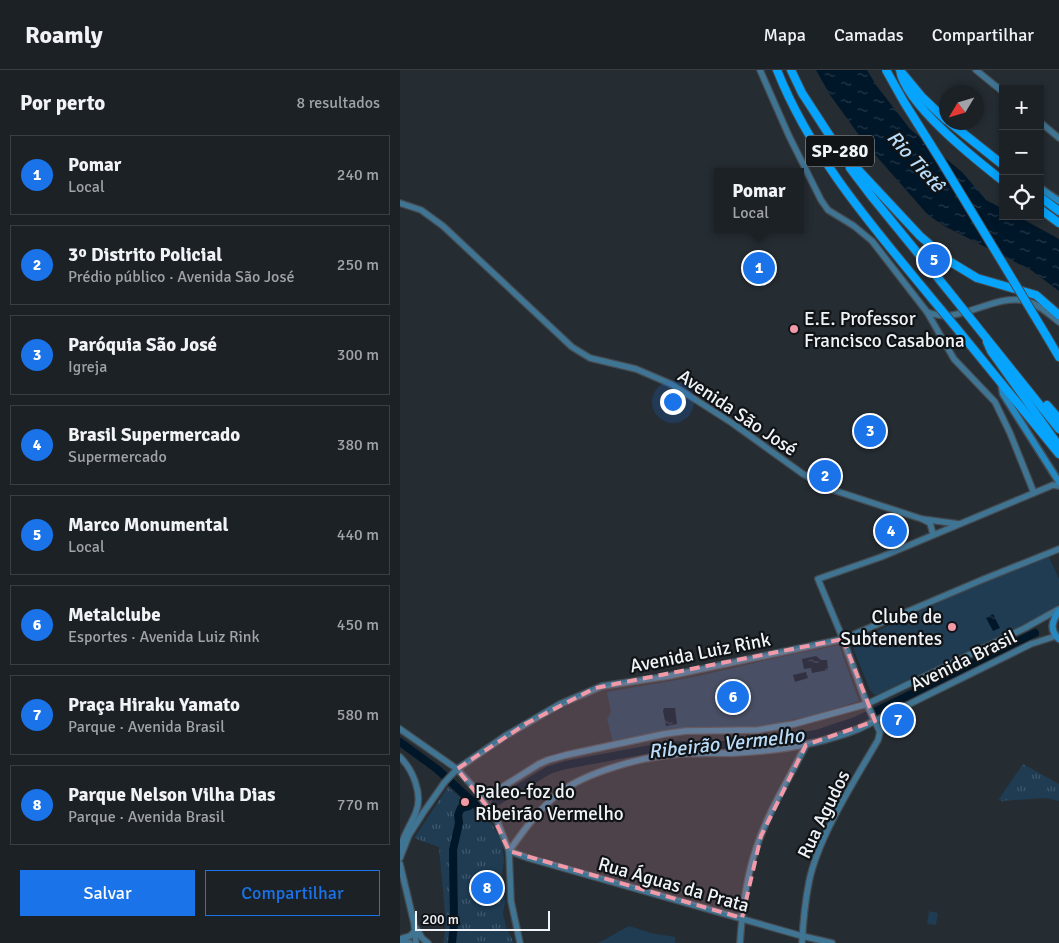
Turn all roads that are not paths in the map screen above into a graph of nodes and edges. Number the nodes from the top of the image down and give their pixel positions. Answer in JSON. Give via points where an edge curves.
{"nodes":[{"id":1,"x":760,"y":70,"type":"edge"},
{"id":2,"x":772,"y":70,"type":"edge"},
{"id":3,"x":776,"y":70,"type":"edge"},
{"id":4,"x":791,"y":70,"type":"edge"},
{"id":5,"x":886,"y":70,"type":"edge"},
{"id":6,"x":900,"y":70,"type":"edge"},
{"id":7,"x":970,"y":70,"type":"edge"},
{"id":8,"x":976,"y":70,"type":"edge"},
{"id":9,"x":996,"y":86,"type":"junction"},
{"id":10,"x":784,"y":88,"type":"junction"},
{"id":11,"x":999,"y":89,"type":"edge"},
{"id":12,"x":939,"y":113,"type":"edge"},
{"id":13,"x":1044,"y":125,"type":"edge"},
{"id":14,"x":959,"y":130,"type":"edge"},
{"id":15,"x":1059,"y":138,"type":"edge"},
{"id":16,"x":836,"y":146,"type":"junction"},
{"id":17,"x":982,"y":148,"type":"junction"},
{"id":18,"x":999,"y":158,"type":"edge"},
{"id":19,"x":999,"y":162,"type":"edge"},
{"id":20,"x":999,"y":178,"type":"edge"},
{"id":21,"x":1044,"y":191,"type":"edge"},
{"id":22,"x":1044,"y":200,"type":"edge"},
{"id":23,"x":1059,"y":201,"type":"edge"},
{"id":24,"x":400,"y":203,"type":"edge"},
{"id":25,"x":1059,"y":211,"type":"edge"},
{"id":26,"x":1044,"y":212,"type":"edge"},
{"id":27,"x":1059,"y":223,"type":"edge"},
{"id":28,"x":926,"y":312,"type":"junction"},
{"id":29,"x":1059,"y":315,"type":"edge"},
{"id":30,"x":1059,"y":322,"type":"edge"},
{"id":31,"x":985,"y":335,"type":"junction"},
{"id":32,"x":1059,"y":357,"type":"edge"},
{"id":33,"x":1000,"y":381,"type":"junction"},
{"id":34,"x":1032,"y":394,"type":"junction"},
{"id":35,"x":1059,"y":419,"type":"edge"},
{"id":36,"x":1059,"y":429,"type":"edge"},
{"id":37,"x":1059,"y":446,"type":"edge"},
{"id":38,"x":1059,"y":454,"type":"edge"},
{"id":39,"x":1059,"y":482,"type":"edge"},
{"id":40,"x":1059,"y":486,"type":"edge"},
{"id":41,"x":1034,"y":493,"type":"junction"},
{"id":42,"x":922,"y":519,"type":"junction"},
{"id":43,"x":959,"y":524,"type":"junction"},
{"id":44,"x":933,"y":534,"type":"junction"},
{"id":45,"x":1059,"y":549,"type":"edge"},
{"id":46,"x":1059,"y":610,"type":"edge"},
{"id":47,"x":1057,"y":637,"type":"edge"},
{"id":48,"x":843,"y":639,"type":"junction"},
{"id":49,"x":867,"y":704,"type":"junction"},
{"id":50,"x":875,"y":721,"type":"junction"},
{"id":51,"x":400,"y":729,"type":"edge"},
{"id":52,"x":806,"y":745,"type":"junction"},
{"id":53,"x":400,"y":757,"type":"edge"},
{"id":54,"x":457,"y":770,"type":"junction"},
{"id":55,"x":483,"y":799,"type":"junction"},
{"id":56,"x":510,"y":851,"type":"junction"},
{"id":57,"x":400,"y":852,"type":"edge"},
{"id":58,"x":400,"y":858,"type":"edge"},
{"id":59,"x":400,"y":864,"type":"edge"},
{"id":60,"x":742,"y":918,"type":"junction"},
{"id":61,"x":414,"y":924,"type":"junction"},
{"id":62,"x":415,"y":931,"type":"junction"},
{"id":63,"x":400,"y":940,"type":"edge"},
{"id":64,"x":802,"y":940,"type":"edge"},
{"id":65,"x":410,"y":943,"type":"edge"},
{"id":66,"x":416,"y":943,"type":"edge"},
{"id":67,"x":428,"y":943,"type":"edge"},
{"id":68,"x":520,"y":943,"type":"edge"},
{"id":69,"x":740,"y":943,"type":"edge"},
{"id":70,"x":832,"y":943,"type":"edge"}],
"edges":[{"from":1,"to":28,"type":"main road","via":[[821,200],[828,210],[866,236]]},
{"from":2,"to":10,"type":"highway"},
{"from":3,"to":10,"type":"highway"},
{"from":4,"to":16,"type":"highway","number":"SP-280"},
{"from":5,"to":32,"type":"highway","bridge":true},
{"from":6,"to":12,"type":"highway"},
{"from":6,"to":20,"type":"highway","via":[[907,88],[934,120]]},
{"from":7,"to":9,"type":"main road"},
{"from":8,"to":9,"type":"main road"},
{"from":9,"to":11,"type":"main road"},
{"from":10,"to":33,"type":"highway","bridge":true,"via":[[827,165],[853,202]]},
{"from":13,"to":15,"type":"main road"},
{"from":14,"to":17,"type":"highway"},
{"from":16,"to":29,"type":"highway","via":[[920,236],[948,261],[978,278],[1036,295]]},
{"from":16,"to":31,"type":"highway","number":"SP-280","bridge":true,"via":[[872,197]]},
{"from":17,"to":18,"type":"main road"},
{"from":17,"to":19,"type":"highway"},
{"from":21,"to":23,"type":"main road"},
{"from":22,"to":25,"type":"highway"},
{"from":24,"to":42,"type":"main road","name":"Avenida São José","via":[[421,210],[443,226],[580,353],[636,369],[671,384],[825,487]]},
{"from":26,"to":27,"type":"highway"},
{"from":28,"to":30,"type":"main road","via":[[948,316],[998,302],[1023,300]]},
{"from":28,"to":41,"type":"main road","via":[[954,359],[999,409]]},
{"from":31,"to":34,"type":"highway","number":"SP-280"},
{"from":31,"to":37,"type":"highway","via":[[991,351]]},
{"from":33,"to":38,"type":"highway"},
{"from":33,"to":39,"type":"main road","via":[[1003,394]]},
{"from":34,"to":35,"type":"highway","via":[[1040,397]]},
{"from":34,"to":36,"type":"highway","number":"SP-280"},
{"from":40,"to":41,"type":"main road","via":[[1053,485]]},
{"from":41,"to":43,"type":"main road"},
{"from":42,"to":43,"type":"main road","name":"Avenida São José"},
{"from":42,"to":44,"type":"main road","via":[[930,523]]},
{"from":43,"to":44,"type":"main road"},
{"from":44,"to":48,"type":"main road","via":[[859,566],[818,579]]},
{"from":45,"to":48,"type":"main road","name":"Avenida Luiz Rink"},
{"from":46,"to":47,"type":"main road","name":"Avenida Brasil","via":[[1052,624]]},
{"from":46,"to":49,"type":"main road","name":"Avenida Brasil"},
{"from":47,"to":50,"type":"main road","name":"Avenida Brasil","via":[[1031,644]]},
{"from":48,"to":49,"type":"main road"},
{"from":48,"to":54,"type":"main road","name":"Avenida Luiz Rink","via":[[595,688],[527,723]]},
{"from":49,"to":50,"type":"main road"},
{"from":49,"to":55,"type":"main road","name":"Avenida Brasil","via":[[794,724],[740,731],[674,732],[566,755],[539,764]]},
{"from":50,"to":52,"type":"main road","name":"Avenida Brasil","via":[[844,735]]},
{"from":50,"to":64,"type":"main road","name":"Rua Agudos","via":[[880,732],[878,740],[816,858],[809,881]]},
{"from":51,"to":54,"type":"main road"},
{"from":52,"to":56,"type":"main road","name":"Avenida Brasil","via":[[735,753],[670,755],[611,769],[560,792],[539,812]]},
{"from":52,"to":60,"type":"main road","via":[[761,836],[751,866]]},
{"from":53,"to":57,"type":"main road","via":[[412,772],[418,799]]},
{"from":54,"to":55,"type":"main road"},
{"from":54,"to":58,"type":"main road","name":"Avenida Luiz Rink","via":[[416,823]]},
{"from":55,"to":56,"type":"main road"},
{"from":56,"to":60,"type":"main road","name":"Rua Águas da Prata"},
{"from":56,"to":68,"type":"main road","via":[[511,901]]},
{"from":59,"to":61,"type":"main road"},
{"from":60,"to":64,"type":"main road","name":"Rua Águas da Prata"},
{"from":60,"to":69,"type":"main road"},
{"from":61,"to":62,"type":"main road"},
{"from":61,"to":67,"type":"main road"},
{"from":62,"to":63,"type":"main road"},
{"from":62,"to":66,"type":"main road"},
{"from":63,"to":65,"type":"main road"},
{"from":64,"to":70,"type":"main road","name":"Rua Águas da Prata"}]}
